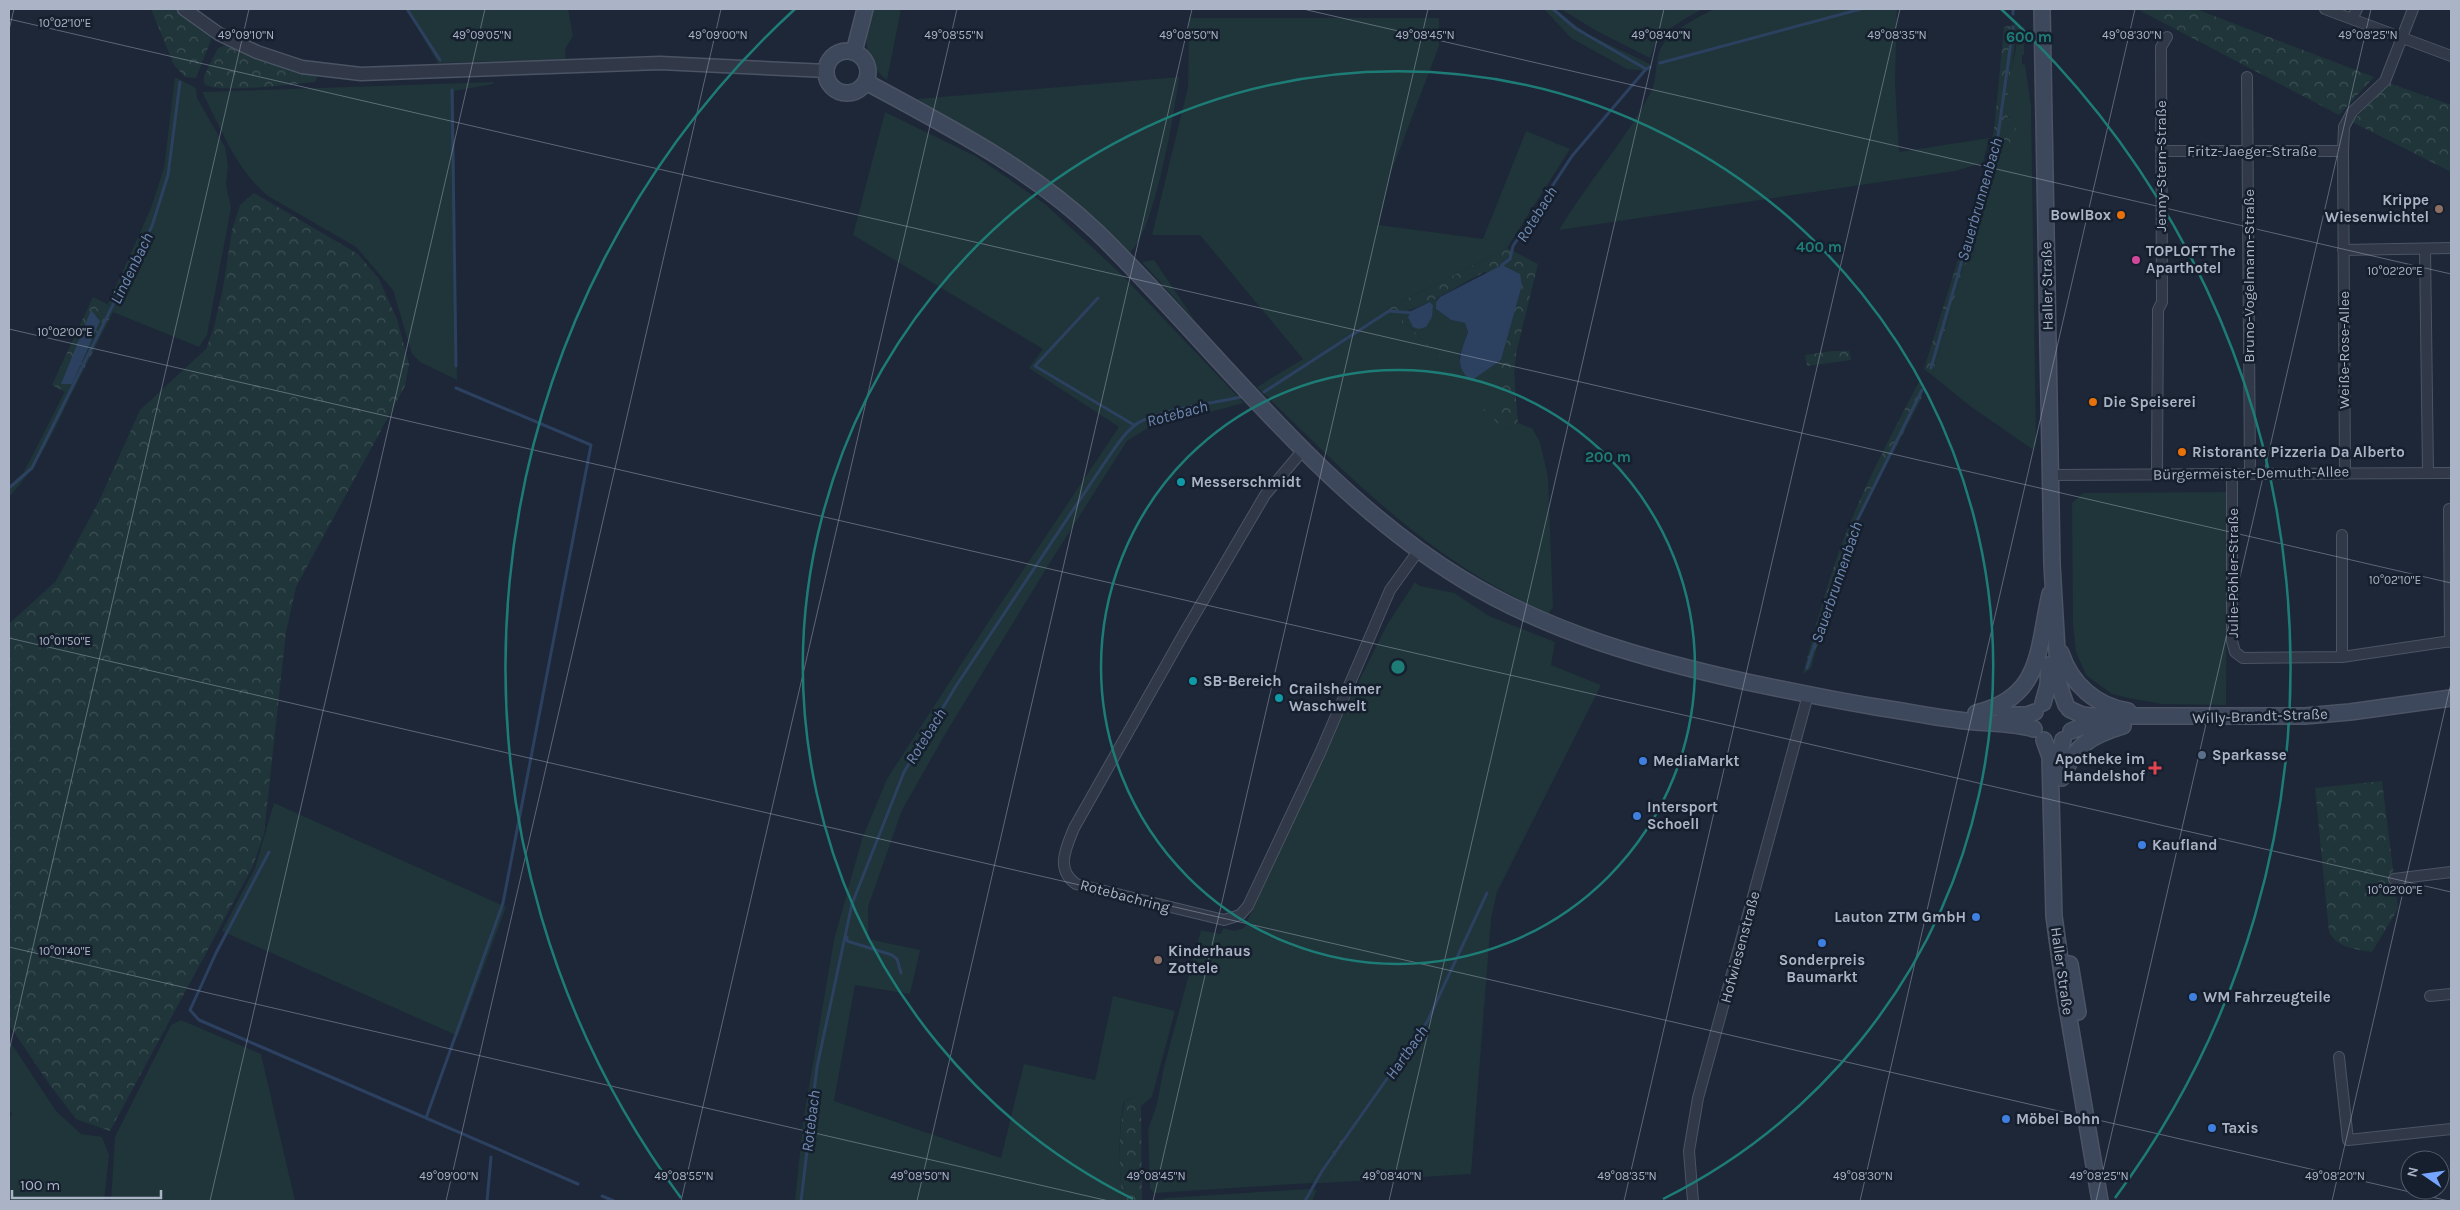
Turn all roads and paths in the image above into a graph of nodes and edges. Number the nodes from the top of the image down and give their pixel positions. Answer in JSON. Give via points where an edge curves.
{"nodes":[{"id":1,"x":184,"y":9,"type":"edge"},
{"id":2,"x":865,"y":9,"type":"edge"},
{"id":3,"x":2042,"y":9,"type":"edge"},
{"id":4,"x":2325,"y":9,"type":"edge"},
{"id":5,"x":2357,"y":9,"type":"edge"},
{"id":6,"x":2413,"y":9,"type":"edge"},
{"id":7,"x":2352,"y":19,"type":"junction"},
{"id":8,"x":2167,"y":38,"type":"dead end"},
{"id":9,"x":2402,"y":38,"type":"junction"},
{"id":10,"x":854,"y":52,"type":"junction"},
{"id":11,"x":2451,"y":56,"type":"edge"},
{"id":12,"x":827,"y":71,"type":"junction"},
{"id":13,"x":2247,"y":77,"type":"dead end"},
{"id":14,"x":866,"y":82,"type":"junction"},
{"id":15,"x":2248,"y":150,"type":"junction"},
{"id":16,"x":2161,"y":151,"type":"junction"},
{"id":17,"x":2343,"y":151,"type":"junction"},
{"id":18,"x":2426,"y":248,"type":"junction"},
{"id":19,"x":2451,"y":248,"type":"edge"},
{"id":20,"x":2343,"y":250,"type":"junction"},
{"id":21,"x":1304,"y":449,"type":"junction"},
{"id":22,"x":2345,"y":472,"type":"junction"},
{"id":23,"x":2428,"y":472,"type":"junction"},
{"id":24,"x":2451,"y":473,"type":"edge"},
{"id":25,"x":2157,"y":474,"type":"junction"},
{"id":26,"x":2250,"y":474,"type":"junction"},
{"id":27,"x":2050,"y":475,"type":"junction"},
{"id":28,"x":2232,"y":475,"type":"junction"},
{"id":29,"x":2450,"y":509,"type":"dead end"},
{"id":30,"x":2342,"y":535,"type":"dead end"},
{"id":31,"x":1419,"y":550,"type":"junction"},
{"id":32,"x":2052,"y":564,"type":"junction"},
{"id":33,"x":2051,"y":590,"type":"junction"},
{"id":34,"x":2451,"y":641,"type":"edge"},
{"id":35,"x":2058,"y":644,"type":"junction"},
{"id":36,"x":2342,"y":657,"type":"junction"},
{"id":37,"x":1808,"y":695,"type":"junction"},
{"id":38,"x":2451,"y":698,"type":"edge"},
{"id":39,"x":2451,"y":706,"type":"edge"},
{"id":40,"x":2067,"y":707,"type":"junction"},
{"id":41,"x":2039,"y":708,"type":"junction"},
{"id":42,"x":1976,"y":713,"type":"junction"},
{"id":43,"x":1933,"y":715,"type":"junction"},
{"id":44,"x":2162,"y":716,"type":"junction"},
{"id":45,"x":2124,"y":726,"type":"junction"},
{"id":46,"x":2039,"y":734,"type":"junction"},
{"id":47,"x":2067,"y":735,"type":"junction"},
{"id":48,"x":2060,"y":783,"type":"junction"},
{"id":49,"x":2451,"y":872,"type":"edge"},
{"id":50,"x":2394,"y":879,"type":"dead end"},
{"id":51,"x":2451,"y":994,"type":"edge"},
{"id":52,"x":2430,"y":996,"type":"dead end"},
{"id":53,"x":2339,"y":1057,"type":"dead end"},
{"id":54,"x":2451,"y":1129,"type":"edge"},
{"id":55,"x":1693,"y":1201,"type":"edge"},
{"id":56,"x":2100,"y":1201,"type":"edge"},
{"id":57,"x":2110,"y":1201,"type":"edge"}],
"edges":[{"from":1,"to":12,"type":"street","via":[[219,34],[257,52],[302,67],[360,74],[660,63]]},
{"from":2,"to":10,"type":"main road"},
{"from":3,"to":27,"type":"main road","name":"Haller Straße"},
{"from":4,"to":7,"type":"street"},
{"from":5,"to":7,"type":"street"},
{"from":6,"to":9,"type":"street","name":"Weiße-Rose-Allee"},
{"from":7,"to":9,"type":"street"},
{"from":8,"to":16,"type":"street","name":"Jenny-Stern-Straße","via":[[2161,47]]},
{"from":9,"to":11,"type":"street"},
{"from":9,"to":17,"type":"street","name":"Weiße-Rose-Allee","via":[[2385,82],[2352,112],[2344,127]]},
{"from":10,"to":12,"type":"main road","via":[[834,56]]},
{"from":10,"to":14,"type":"main road","via":[[867,65]]},
{"from":12,"to":14,"type":"main road","via":[[830,84],[843,93],[859,90]]},
{"from":13,"to":15,"type":"street","name":"Bruno-Vogelmann-Straße"},
{"from":14,"to":21,"type":"main road","via":[[1008,161],[1048,190],[1096,232]]},
{"from":15,"to":16,"type":"street","name":"Fritz-Jaeger-Straße"},
{"from":15,"to":17,"type":"street","name":"Fritz-Jaeger-Straße"},
{"from":15,"to":26,"type":"street","name":"Bruno-Vogelmann-Straße"},
{"from":16,"to":25,"type":"street","name":"Jenny-Stern-Straße","via":[[2162,302],[2158,310]]},
{"from":17,"to":20,"type":"street","name":"Weiße-Rose-Allee"},
{"from":18,"to":19,"type":"street"},
{"from":18,"to":20,"type":"street"},
{"from":18,"to":23,"type":"street"},
{"from":20,"to":22,"type":"street","name":"Weiße-Rose-Allee"},
{"from":21,"to":31,"type":"main road","via":[[1353,497]]},
{"from":21,"to":31,"type":"street","name":"Rotebachring","via":[[1265,495],[1074,828],[1062,866],[1067,878],[1076,884],[1202,916],[1224,920],[1240,915],[1248,906],[1316,762],[1390,590]]},
{"from":22,"to":23,"type":"street","name":"Bürgermeister-Demuth-Allee"},
{"from":22,"to":26,"type":"street","name":"Bürgermeister-Demuth-Allee"},
{"from":23,"to":24,"type":"street","name":"Bürgermeister-Demuth-Allee"},
{"from":25,"to":27,"type":"street","name":"Bürgermeister-Demuth-Allee"},
{"from":25,"to":28,"type":"street","name":"Bürgermeister-Demuth-Allee"},
{"from":26,"to":28,"type":"street","name":"Bürgermeister-Demuth-Allee"},
{"from":27,"to":32,"type":"main road","name":"Haller Straße"},
{"from":28,"to":36,"type":"street","name":"Julie-Pöhler-Straße","via":[[2232,641],[2235,652],[2243,658]]},
{"from":29,"to":34,"type":"street","name":"Julie-Pöhler-Straße"},
{"from":30,"to":36,"type":"street"},
{"from":31,"to":37,"type":"main road","via":[[1491,596],[1594,641],[1670,665]]},
{"from":32,"to":33,"type":"main road","name":"Haller Straße"},
{"from":32,"to":35,"type":"main road","name":"Haller Straße"},
{"from":33,"to":41,"type":"main road","name":"Haller Straße","via":[[2048,685]]},
{"from":33,"to":42,"type":"main road","via":[[2039,656],[2031,676],[2002,704]]},
{"from":34,"to":36,"type":"street","name":"Julie-Pöhler-Straße"},
{"from":35,"to":40,"type":"main road","name":"Haller Straße","via":[[2059,685]]},
{"from":35,"to":44,"type":"main road","via":[[2073,678],[2095,699],[2121,710]]},
{"from":37,"to":43,"type":"main road"},
{"from":37,"to":55,"type":"street","name":"Hofwiesenstraße","via":[[1698,1098],[1689,1152]]},
{"from":38,"to":44,"type":"main road","name":"Willy-Brandt-Straße","via":[[2305,716]]},
{"from":39,"to":45,"type":"main road","name":"Willy-Brandt-Straße","via":[[2346,722],[2294,726]]},
{"from":40,"to":41,"type":"main road","via":[[2055,701]]},
{"from":40,"to":44,"type":"main road","name":"Willy-Brandt-Straße","via":[[2091,716]]},
{"from":40,"to":47,"type":"main road","via":[[2073,720]]},
{"from":41,"to":42,"type":"main road","via":[[2016,716]]},
{"from":41,"to":46,"type":"main road"},
{"from":42,"to":43,"type":"main road"},
{"from":43,"to":46,"type":"main road","via":[[2022,726]]},
{"from":45,"to":47,"type":"main road","name":"Willy-Brandt-Straße","via":[[2081,727]]},
{"from":45,"to":48,"type":"main road","name":"Haller Straße","via":[[2099,733],[2081,745],[2069,761]]},
{"from":46,"to":47,"type":"main road","via":[[2052,742]]},
{"from":46,"to":56,"type":"main road","name":"Haller Straße","via":[[2050,757],[2054,916]]},
{"from":47,"to":48,"type":"main road","name":"Haller Straße","via":[[2059,757]]},
{"from":48,"to":57,"type":"main road","name":"Haller Straße","via":[[2065,930]]},
{"from":49,"to":50,"type":"street"},
{"from":51,"to":52,"type":"street"},
{"from":53,"to":54,"type":"street","via":[[2348,1140]]}]}
